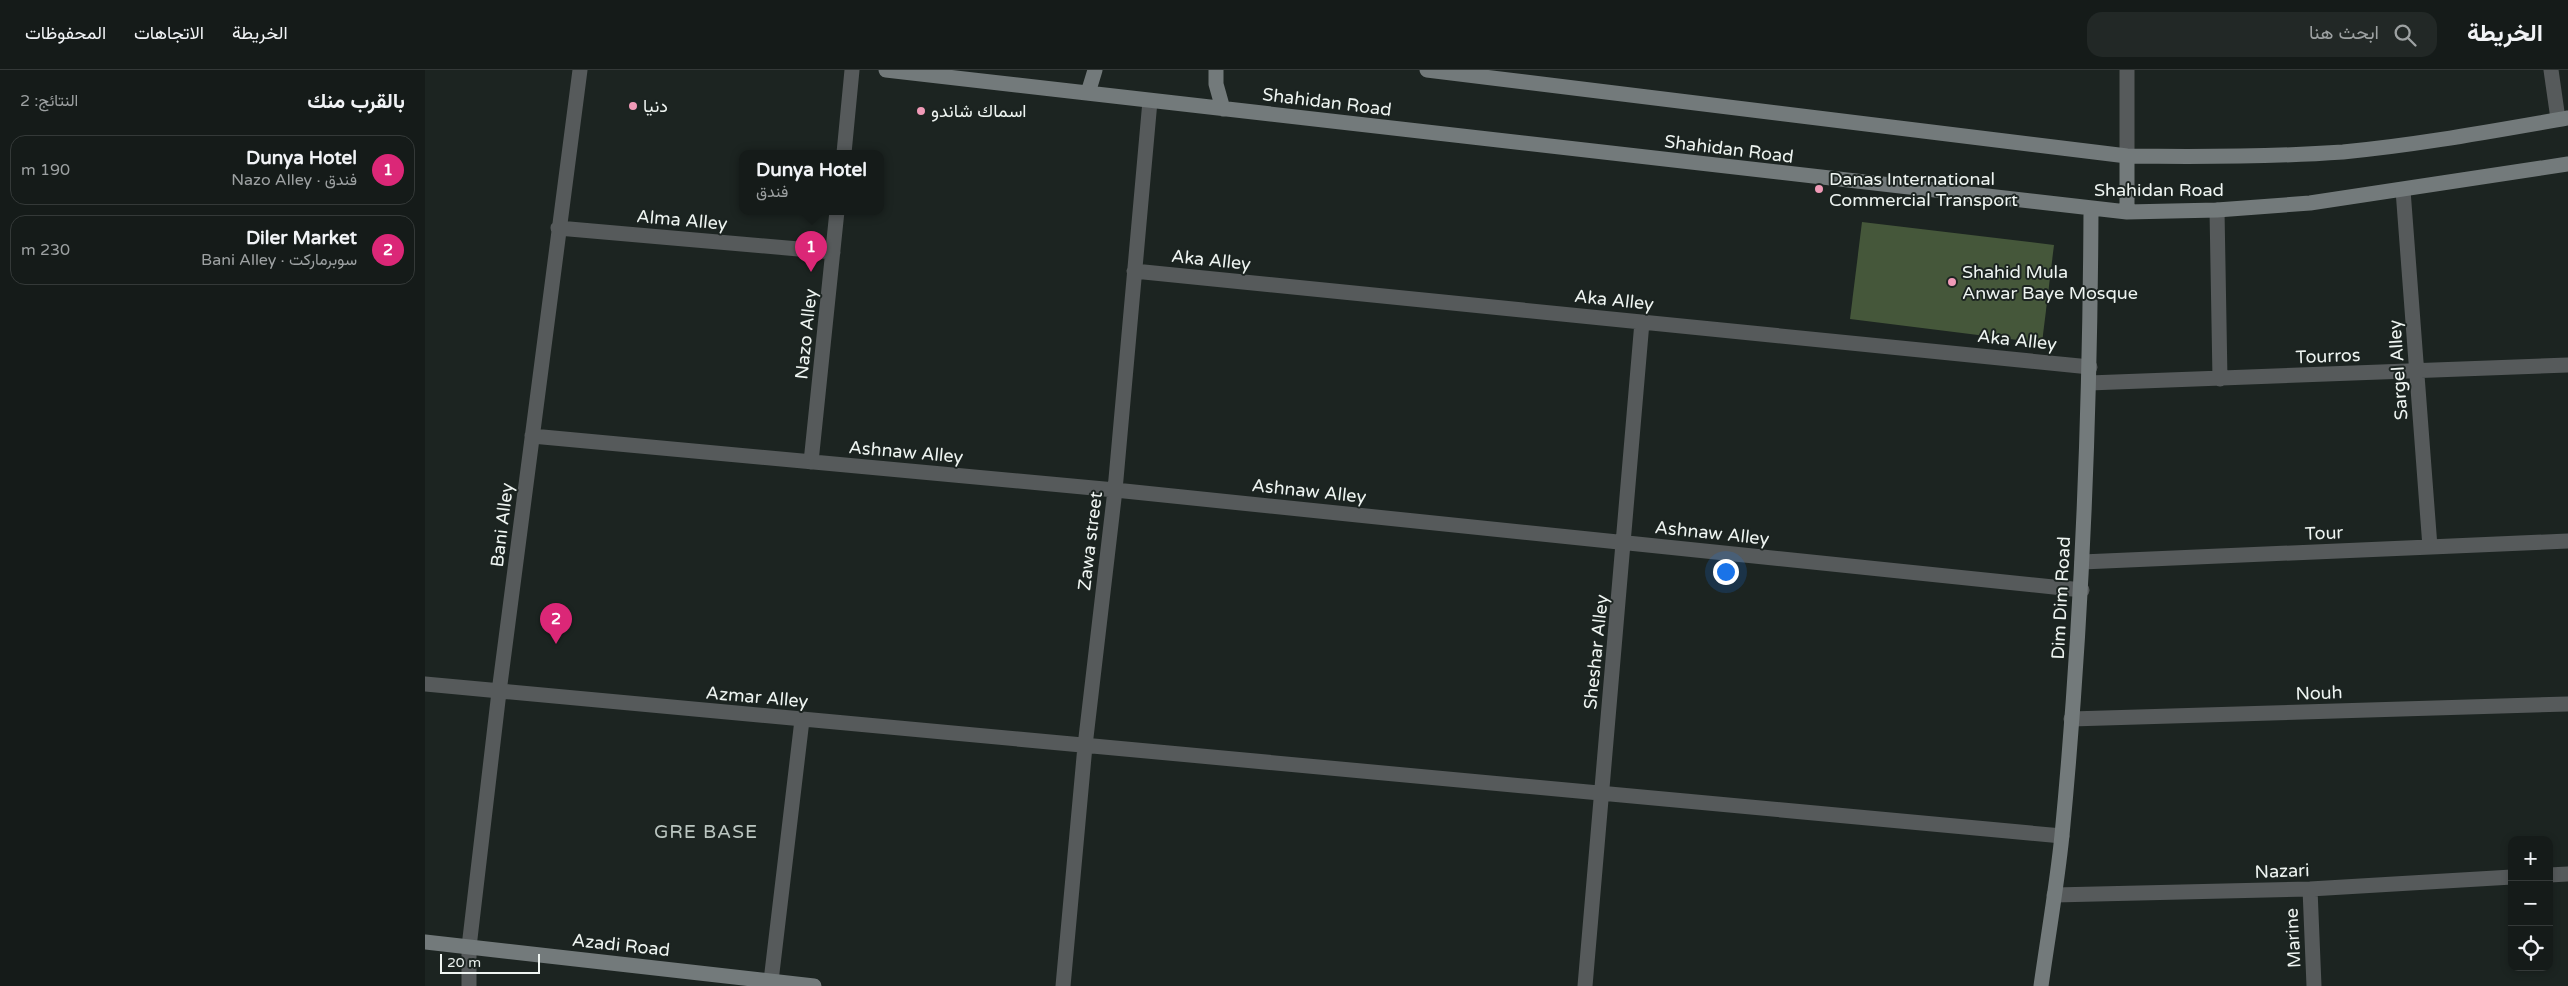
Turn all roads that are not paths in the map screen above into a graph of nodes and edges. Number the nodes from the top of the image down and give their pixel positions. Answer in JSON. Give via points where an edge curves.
{"nodes":[{"id":1,"x":580,"y":70,"type":"edge"},
{"id":2,"x":852,"y":70,"type":"edge"},
{"id":3,"x":886,"y":70,"type":"edge"},
{"id":4,"x":1095,"y":70,"type":"edge"},
{"id":5,"x":1217,"y":70,"type":"edge"},
{"id":6,"x":1427,"y":70,"type":"edge"},
{"id":7,"x":2127,"y":70,"type":"edge"},
{"id":8,"x":2551,"y":70,"type":"edge"},
{"id":9,"x":1088,"y":93,"type":"junction"},
{"id":10,"x":1150,"y":100,"type":"junction"},
{"id":11,"x":1223,"y":109,"type":"junction"},
{"id":12,"x":2563,"y":119,"type":"edge"},
{"id":13,"x":843,"y":150,"type":"edge"},
{"id":14,"x":2127,"y":156,"type":"junction"},
{"id":15,"x":2568,"y":164,"type":"edge"},
{"id":16,"x":2403,"y":190,"type":"junction"},
{"id":17,"x":2091,"y":210,"type":"junction"},
{"id":18,"x":2217,"y":210,"type":"junction"},
{"id":19,"x":2127,"y":212,"type":"junction"},
{"id":20,"x":837,"y":215,"type":"edge"},
{"id":21,"x":558,"y":228,"type":"junction"},
{"id":22,"x":833,"y":252,"type":"junction"},
{"id":23,"x":1134,"y":271,"type":"junction"},
{"id":24,"x":1642,"y":322,"type":"junction"},
{"id":25,"x":2568,"y":365,"type":"edge"},
{"id":26,"x":2090,"y":366,"type":"junction"},
{"id":27,"x":2417,"y":371,"type":"junction"},
{"id":28,"x":2220,"y":379,"type":"junction"},
{"id":29,"x":2089,"y":383,"type":"junction"},
{"id":30,"x":532,"y":436,"type":"junction"},
{"id":31,"x":811,"y":462,"type":"junction"},
{"id":32,"x":1115,"y":490,"type":"junction"},
{"id":33,"x":2568,"y":541,"type":"edge"},
{"id":34,"x":1625,"y":543,"type":"junction"},
{"id":35,"x":2430,"y":547,"type":"junction"},
{"id":36,"x":2083,"y":562,"type":"junction"},
{"id":37,"x":2082,"y":590,"type":"junction"},
{"id":38,"x":425,"y":684,"type":"edge"},
{"id":39,"x":499,"y":692,"type":"junction"},
{"id":40,"x":2568,"y":704,"type":"edge"},
{"id":41,"x":2071,"y":719,"type":"junction"},
{"id":42,"x":802,"y":720,"type":"junction"},
{"id":43,"x":1085,"y":746,"type":"junction"},
{"id":44,"x":1600,"y":795,"type":"junction"},
{"id":45,"x":2062,"y":836,"type":"junction"},
{"id":46,"x":2568,"y":874,"type":"edge"},
{"id":47,"x":2553,"y":875,"type":"edge"},
{"id":48,"x":2508,"y":877,"type":"edge"},
{"id":49,"x":2310,"y":889,"type":"junction"},
{"id":50,"x":2053,"y":895,"type":"junction"},
{"id":51,"x":425,"y":942,"type":"edge"},
{"id":52,"x":469,"y":947,"type":"junction"},
{"id":53,"x":771,"y":981,"type":"junction"},
{"id":54,"x":469,"y":986,"type":"edge"},
{"id":55,"x":814,"y":986,"type":"edge"},
{"id":56,"x":1063,"y":986,"type":"edge"},
{"id":57,"x":1585,"y":986,"type":"edge"},
{"id":58,"x":2041,"y":986,"type":"edge"},
{"id":59,"x":2314,"y":986,"type":"edge"}],
"edges":[{"from":1,"to":21,"type":"street","name":"Bani Alley"},
{"from":2,"to":13,"type":"street"},
{"from":3,"to":9,"type":"main road","name":"Shahidan Road"},
{"from":4,"to":9,"type":"main road"},
{"from":5,"to":11,"type":"main road","via":[[1215,84]]},
{"from":6,"to":14,"type":"main road","name":"Shahidan Road"},
{"from":7,"to":14,"type":"street"},
{"from":8,"to":12,"type":"street"},
{"from":9,"to":10,"type":"main road","name":"Shahidan Road"},
{"from":10,"to":11,"type":"main road","name":"Shahidan Road"},
{"from":10,"to":23,"type":"street","name":"Zawa street"},
{"from":11,"to":17,"type":"main road","name":"Shahidan Road"},
{"from":12,"to":14,"type":"main road","name":"Shahidan Road","via":[[2343,152],[2235,157]]},
{"from":14,"to":19,"type":"main road"},
{"from":15,"to":16,"type":"main road","name":"Shahidan Road"},
{"from":16,"to":18,"type":"main road","name":"Shahidan Road","via":[[2319,202]]},
{"from":16,"to":27,"type":"street","name":"Sargel Alley"},
{"from":17,"to":19,"type":"main road","name":"Shahidan Road"},
{"from":17,"to":26,"type":"main road","name":"Dim Dim Road"},
{"from":18,"to":19,"type":"main road","name":"Shahidan Road"},
{"from":18,"to":28,"type":"street"},
{"from":20,"to":22,"type":"street","name":"Nazo Alley"},
{"from":21,"to":22,"type":"street","name":"Alma Alley"},
{"from":21,"to":30,"type":"street","name":"Bani Alley"},
{"from":22,"to":31,"type":"street","name":"Nazo Alley"},
{"from":23,"to":24,"type":"street","name":"Aka Alley"},
{"from":23,"to":32,"type":"street","name":"Zawa street"},
{"from":24,"to":26,"type":"street","name":"Aka Alley"},
{"from":24,"to":34,"type":"street","name":"Sheshar Alley"},
{"from":25,"to":27,"type":"street","name":"Tourros"},
{"from":26,"to":29,"type":"main road","name":"Dim Dim Road"},
{"from":27,"to":28,"type":"street","name":"Tourros"},
{"from":27,"to":35,"type":"street","name":"Sargel Alley"},
{"from":28,"to":29,"type":"street","name":"Tourros"},
{"from":29,"to":36,"type":"main road","name":"Dim Dim Road"},
{"from":30,"to":31,"type":"street","name":"Ashnaw Alley"},
{"from":30,"to":39,"type":"street","name":"Bani Alley"},
{"from":31,"to":32,"type":"street","name":"Ashnaw Alley"},
{"from":32,"to":34,"type":"street","name":"Ashnaw Alley"},
{"from":32,"to":43,"type":"street","name":"Zawa street"},
{"from":33,"to":35,"type":"street","name":"Tour"},
{"from":34,"to":37,"type":"street","name":"Ashnaw Alley"},
{"from":34,"to":44,"type":"street","name":"Sheshar Alley"},
{"from":35,"to":36,"type":"street","name":"Tour"},
{"from":36,"to":37,"type":"main road","name":"Dim Dim Road"},
{"from":37,"to":41,"type":"main road","name":"Dim Dim Road"},
{"from":38,"to":39,"type":"street","name":"Azmar Alley"},
{"from":39,"to":42,"type":"street","name":"Azmar Alley"},
{"from":39,"to":52,"type":"street","name":"Bani Alley"},
{"from":40,"to":41,"type":"street","name":"Nouh"},
{"from":41,"to":45,"type":"main road","name":"Dim Dim Road"},
{"from":42,"to":43,"type":"street","name":"Azmar Alley"},
{"from":42,"to":53,"type":"street"},
{"from":43,"to":44,"type":"street","name":"Azmar Alley"},
{"from":43,"to":56,"type":"street","name":"Zawa street"},
{"from":44,"to":45,"type":"street","name":"Azmar Alley"},
{"from":44,"to":57,"type":"street","name":"Sheshar Alley"},
{"from":45,"to":50,"type":"main road","name":"Dim Dim Road"},
{"from":46,"to":47,"type":"street"},
{"from":48,"to":49,"type":"street","name":"Nazari"},
{"from":49,"to":50,"type":"street","name":"Nazari"},
{"from":49,"to":59,"type":"street","name":"Marine"},
{"from":50,"to":58,"type":"main road","name":"Dim Dim Road"},
{"from":51,"to":52,"type":"main road","name":"Azadi Road"},
{"from":52,"to":53,"type":"main road","name":"Azadi Road"},
{"from":52,"to":54,"type":"street","name":"Bani Alley"},
{"from":53,"to":55,"type":"main road","name":"Azadi Road"}]}
